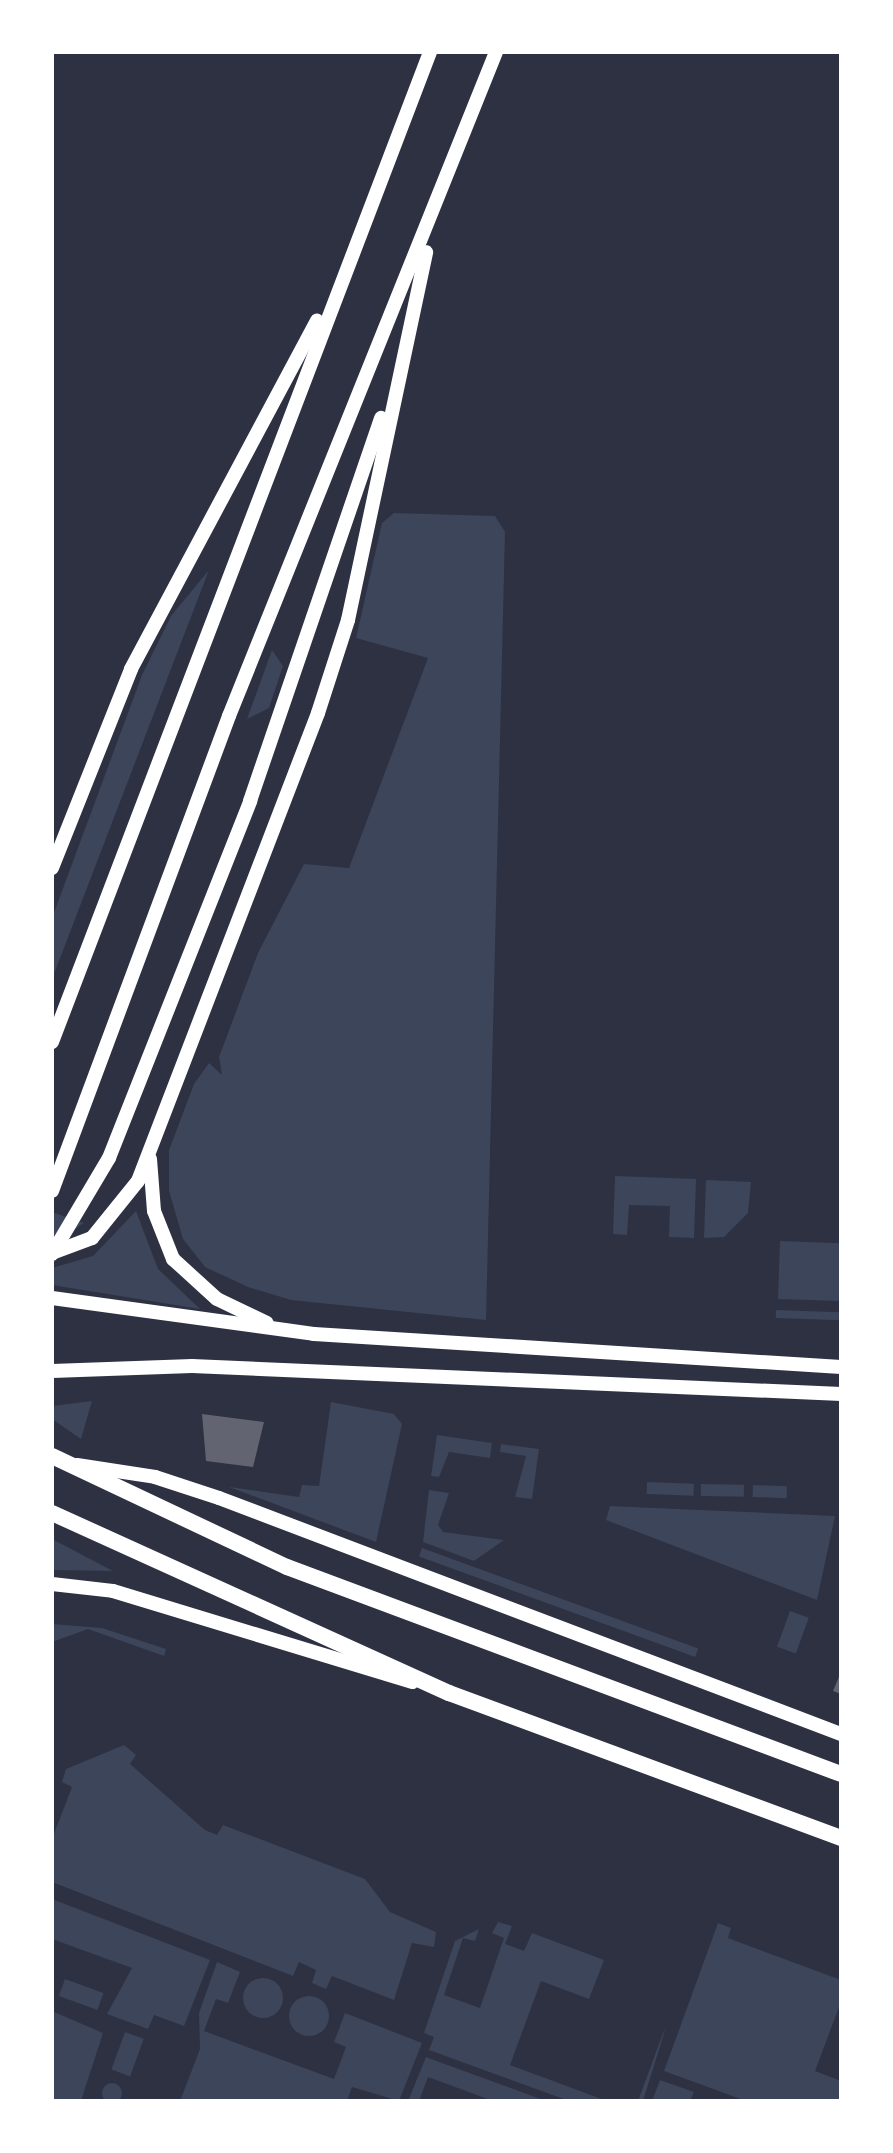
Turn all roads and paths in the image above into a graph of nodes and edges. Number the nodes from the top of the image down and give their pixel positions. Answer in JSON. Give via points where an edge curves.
{"nodes":[{"id":1,"x":430,"y":52,"type":"edge"},
{"id":2,"x":496,"y":52,"type":"edge"},
{"id":3,"x":438,"y":201,"type":"junction"},
{"id":4,"x":340,"y":278,"type":"junction"},
{"id":5,"x":395,"y":375,"type":"junction"},
{"id":6,"x":52,"y":868,"type":"edge"},
{"id":7,"x":52,"y":1042,"type":"edge"},
{"id":8,"x":152,"y":1146,"type":"junction"},
{"id":9,"x":52,"y":1191,"type":"edge"},
{"id":10,"x":52,"y":1253,"type":"edge"},
{"id":11,"x":52,"y":1298,"type":"edge"},
{"id":12,"x":314,"y":1334,"type":"junction"},
{"id":13,"x":841,"y":1367,"type":"edge"},
{"id":14,"x":52,"y":1371,"type":"edge"},
{"id":15,"x":841,"y":1394,"type":"edge"},
{"id":16,"x":52,"y":1456,"type":"edge"},
{"id":17,"x":52,"y":1465,"type":"edge"},
{"id":18,"x":52,"y":1513,"type":"edge"},
{"id":19,"x":52,"y":1584,"type":"edge"},
{"id":20,"x":449,"y":1693,"type":"junction"},
{"id":21,"x":841,"y":1734,"type":"edge"},
{"id":22,"x":841,"y":1774,"type":"edge"},
{"id":23,"x":841,"y":1838,"type":"edge"}],
"edges":[{"from":1,"to":4,"type":"main road"},
{"from":2,"to":3,"type":"main road"},
{"from":3,"to":5,"type":"main road"},
{"from":3,"to":9,"type":"main road","via":[[229,716]]},
{"from":4,"to":6,"type":"main road","via":[[131,669]]},
{"from":4,"to":7,"type":"main road"},
{"from":5,"to":8,"type":"main road","via":[[336,663]]},
{"from":5,"to":10,"type":"main road","via":[[250,801],[109,1158]]},
{"from":8,"to":10,"type":"main road","via":[[109,1222],[78,1247]]},
{"from":8,"to":12,"type":"main road","via":[[154,1211],[182,1270],[240,1312]]},
{"from":11,"to":12,"type":"main road"},
{"from":12,"to":13,"type":"main road"},
{"from":14,"to":15,"type":"main road","via":[[192,1366]]},
{"from":16,"to":22,"type":"main road","via":[[287,1567]]},
{"from":17,"to":21,"type":"main road","via":[[117,1470],[186,1487]]},
{"from":18,"to":20,"type":"main road"},
{"from":19,"to":20,"type":"main road","via":[[113,1591]]},
{"from":20,"to":23,"type":"main road"}]}
